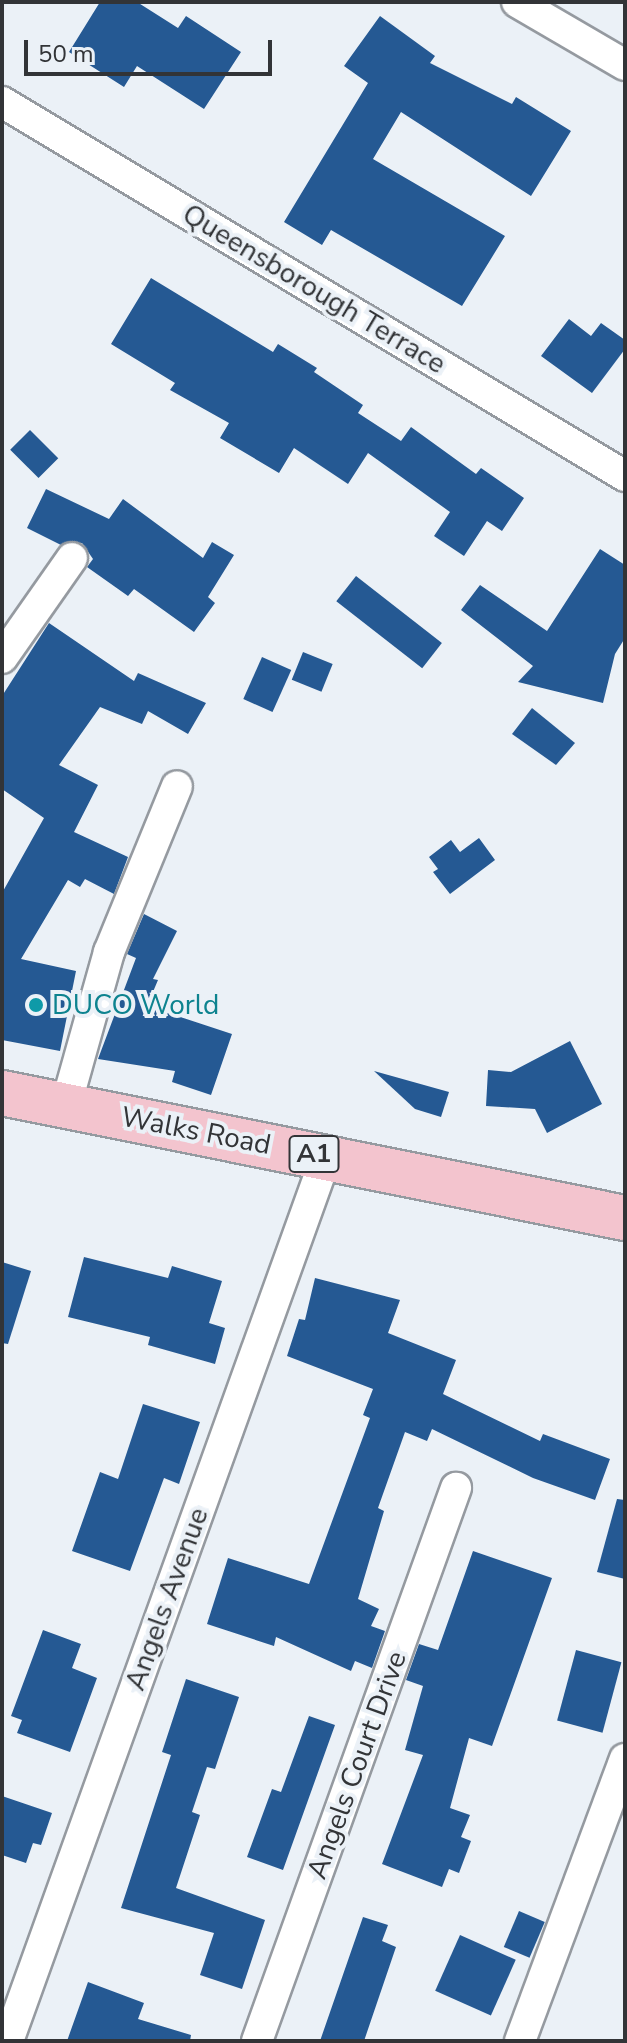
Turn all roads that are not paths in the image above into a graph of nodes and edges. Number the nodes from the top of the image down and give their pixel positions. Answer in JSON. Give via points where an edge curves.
{"nodes":[{"id":1,"x":517,"y":2,"type":"edge"},
{"id":2,"x":625,"y":65,"type":"edge"},
{"id":3,"x":2,"y":102,"type":"edge"},
{"id":4,"x":625,"y":476,"type":"edge"},
{"id":5,"x":72,"y":558,"type":"dead end"},
{"id":6,"x":2,"y":658,"type":"edge"},
{"id":7,"x":177,"y":786,"type":"dead end"},
{"id":8,"x":2,"y":1093,"type":"edge"},
{"id":9,"x":66,"y":1105,"type":"junction"},
{"id":10,"x":326,"y":1157,"type":"junction"},
{"id":11,"x":625,"y":1218,"type":"edge"},
{"id":12,"x":456,"y":1488,"type":"dead end"},
{"id":13,"x":625,"y":1759,"type":"edge"},
{"id":14,"x":8,"y":2041,"type":"edge"},
{"id":15,"x":257,"y":2041,"type":"edge"},
{"id":16,"x":520,"y":2041,"type":"edge"}],
"edges":[{"from":1,"to":2,"type":"street"},
{"from":3,"to":4,"type":"street","name":"Queensborough Terrace"},
{"from":5,"to":6,"type":"street"},
{"from":7,"to":9,"type":"street","via":[[109,952]]},
{"from":8,"to":9,"type":"main road","name":"Walks Road","number":"A1"},
{"from":9,"to":10,"type":"main road","name":"Walks Road","number":"A1"},
{"from":10,"to":11,"type":"main road","name":"Walks Road","number":"A1"},
{"from":10,"to":14,"type":"street","name":"Angels Avenue"},
{"from":12,"to":15,"type":"street","name":"Angels Court Drive"},
{"from":13,"to":16,"type":"street"}]}
